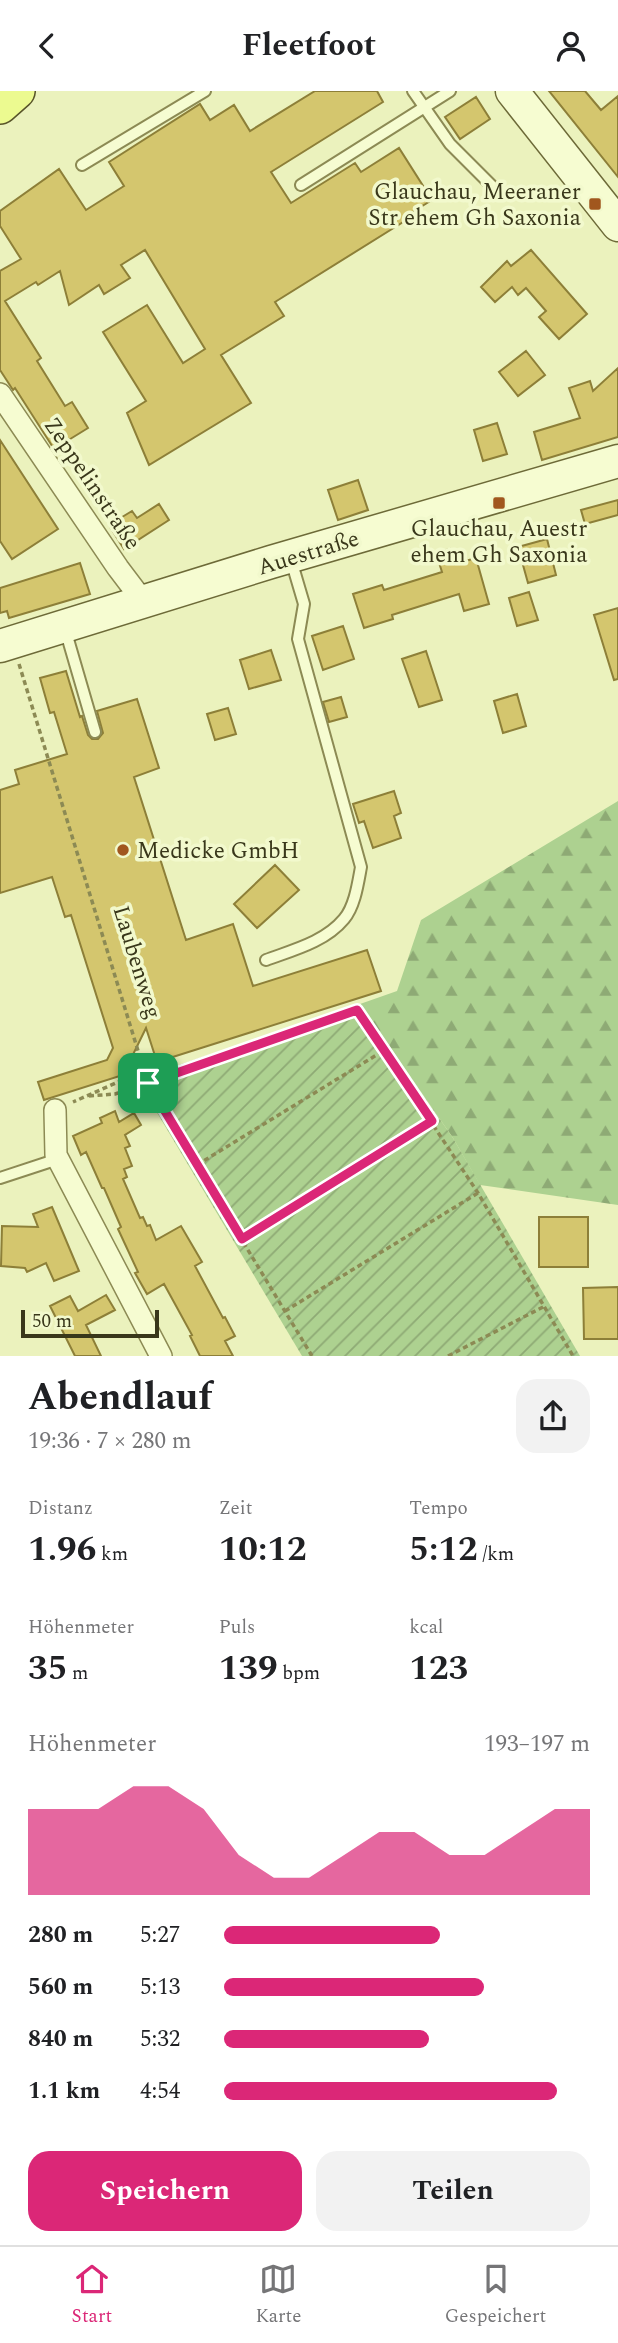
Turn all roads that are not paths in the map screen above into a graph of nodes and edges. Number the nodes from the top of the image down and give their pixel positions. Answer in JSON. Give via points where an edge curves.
{"nodes":[{"id":1,"x":17,"y":91,"type":"edge"},
{"id":2,"x":205,"y":91,"type":"edge"},
{"id":3,"x":413,"y":91,"type":"edge"},
{"id":4,"x":450,"y":91,"type":"edge"},
{"id":5,"x":512,"y":91,"type":"edge"},
{"id":6,"x":0,"y":106,"type":"edge"},
{"id":7,"x":424,"y":108,"type":"junction"},
{"id":8,"x":82,"y":165,"type":"dead end"},
{"id":9,"x":301,"y":184,"type":"dead end"},
{"id":10,"x":501,"y":195,"type":"dead end"},
{"id":11,"x":618,"y":225,"type":"edge"},
{"id":12,"x":0,"y":394,"type":"edge"},
{"id":13,"x":618,"y":461,"type":"edge"},
{"id":14,"x":290,"y":557,"type":"junction"},
{"id":15,"x":144,"y":601,"type":"junction"},
{"id":16,"x":64,"y":626,"type":"junction"},
{"id":17,"x":6,"y":644,"type":"edge"},
{"id":18,"x":95,"y":731,"type":"dead end"},
{"id":19,"x":266,"y":960,"type":"dead end"},
{"id":20,"x":55,"y":1109,"type":"road end"},
{"id":21,"x":58,"y":1159,"type":"junction"},
{"id":22,"x":0,"y":1178,"type":"edge"},
{"id":23,"x":161,"y":1356,"type":"edge"}],
"edges":[{"from":1,"to":6,"type":"main road"},
{"from":2,"to":8,"type":"lane"},
{"from":3,"to":7,"type":"lane"},
{"from":4,"to":7,"type":"lane"},
{"from":5,"to":11,"type":"street"},
{"from":7,"to":9,"type":"lane"},
{"from":7,"to":10,"type":"lane","via":[[450,144]]},
{"from":12,"to":15,"type":"street","name":"Zeppelinstraße"},
{"from":13,"to":14,"type":"street","name":"Auestraße"},
{"from":14,"to":15,"type":"street","name":"Auestraße"},
{"from":14,"to":19,"type":"lane","via":[[304,604],[299,639],[361,867],[345,918],[318,940]]},
{"from":15,"to":16,"type":"street","name":"Auestraße"},
{"from":16,"to":17,"type":"street","name":"Auestraße"},
{"from":16,"to":18,"type":"lane"},
{"from":20,"to":21,"type":"street"},
{"from":21,"to":22,"type":"lane"},
{"from":21,"to":23,"type":"street"}]}
